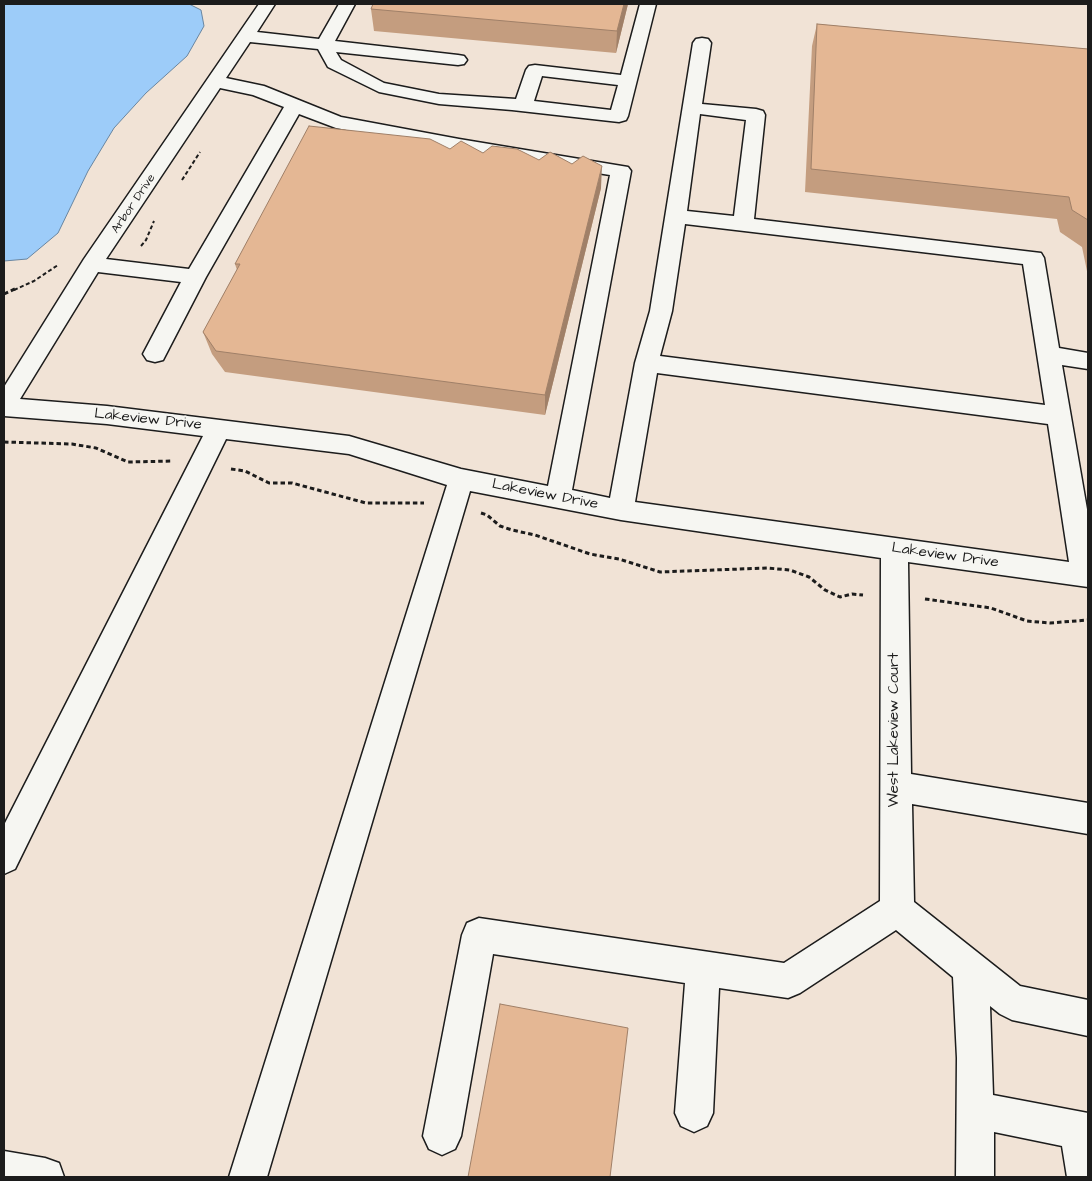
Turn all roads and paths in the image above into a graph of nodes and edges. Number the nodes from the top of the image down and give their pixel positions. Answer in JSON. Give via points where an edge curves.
{"nodes":[{"id":1,"x":267,"y":4,"type":"edge"},
{"id":2,"x":347,"y":4,"type":"edge"},
{"id":3,"x":648,"y":4,"type":"edge"},
{"id":4,"x":247,"y":36,"type":"junction"},
{"id":5,"x":702,"y":43,"type":"dead end"},
{"id":6,"x":324,"y":45,"type":"junction"},
{"id":7,"x":458,"y":60,"type":"dead end"},
{"id":8,"x":628,"y":81,"type":"junction"},
{"id":9,"x":216,"y":82,"type":"junction"},
{"id":10,"x":296,"y":105,"type":"junction"},
{"id":11,"x":523,"y":105,"type":"junction"},
{"id":12,"x":692,"y":108,"type":"junction"},
{"id":13,"x":676,"y":216,"type":"junction"},
{"id":14,"x":743,"y":224,"type":"junction"},
{"id":15,"x":61,"y":262,"type":"dead end"},
{"id":16,"x":92,"y":264,"type":"junction"},
{"id":17,"x":195,"y":277,"type":"junction"},
{"id":18,"x":4,"y":294,"type":"edge"},
{"id":19,"x":155,"y":354,"type":"dead end"},
{"id":20,"x":1049,"y":355,"type":"junction"},
{"id":21,"x":1088,"y":360,"type":"edge"},
{"id":22,"x":647,"y":363,"type":"junction"},
{"id":23,"x":4,"y":407,"type":"edge"},
{"id":24,"x":1059,"y":416,"type":"junction"},
{"id":25,"x":219,"y":428,"type":"junction"},
{"id":26,"x":4,"y":442,"type":"edge"},
{"id":27,"x":178,"y":462,"type":"dead end"},
{"id":28,"x":226,"y":468,"type":"dead end"},
{"id":29,"x":461,"y":479,"type":"junction"},
{"id":30,"x":1078,"y":479,"type":"edge"},
{"id":31,"x":558,"y":498,"type":"junction"},
{"id":32,"x":425,"y":502,"type":"dead end"},
{"id":33,"x":622,"y":510,"type":"junction"},
{"id":34,"x":478,"y":513,"type":"dead end"},
{"id":35,"x":894,"y":549,"type":"junction"},
{"id":36,"x":1086,"y":576,"type":"edge"},
{"id":37,"x":895,"y":597,"type":"junction"},
{"id":38,"x":1088,"y":620,"type":"edge"},
{"id":39,"x":896,"y":786,"type":"junction"},
{"id":40,"x":1088,"y":819,"type":"edge"},
{"id":41,"x":4,"y":858,"type":"edge"},
{"id":42,"x":897,"y":910,"type":"junction"},
{"id":43,"x":703,"y":968,"type":"junction"},
{"id":44,"x":970,"y":969,"type":"junction"},
{"id":45,"x":1088,"y":1018,"type":"edge"},
{"id":46,"x":974,"y":1110,"type":"junction"},
{"id":47,"x":694,"y":1113,"type":"dead end"},
{"id":48,"x":1083,"y":1131,"type":"edge"},
{"id":49,"x":442,"y":1136,"type":"dead end"},
{"id":50,"x":4,"y":1170,"type":"edge"},
{"id":51,"x":45,"y":1177,"type":"edge"},
{"id":52,"x":248,"y":1177,"type":"edge"},
{"id":53,"x":975,"y":1177,"type":"edge"},
{"id":54,"x":1086,"y":1177,"type":"edge"}],
"edges":[{"from":1,"to":4,"type":"street","name":"Arbor Drive"},
{"from":2,"to":6,"type":"street"},
{"from":3,"to":8,"type":"street"},
{"from":4,"to":6,"type":"street"},
{"from":4,"to":9,"type":"street","name":"Arbor Drive"},
{"from":5,"to":12,"type":"street"},
{"from":6,"to":7,"type":"street"},
{"from":6,"to":11,"type":"street","via":[[334,63],[379,86],[439,99]]},
{"from":8,"to":11,"type":"street","via":[[535,70]]},
{"from":8,"to":11,"type":"street","via":[[619,116]]},
{"from":9,"to":10,"type":"street","via":[[258,90]]},
{"from":9,"to":16,"type":"street","name":"Arbor Drive"},
{"from":10,"to":17,"type":"street"},
{"from":10,"to":31,"type":"street","via":[[336,122],[621,171]]},
{"from":12,"to":13,"type":"street"},
{"from":12,"to":14,"type":"street","via":[[756,115]]},
{"from":13,"to":14,"type":"street"},
{"from":13,"to":22,"type":"street","via":[[661,311]]},
{"from":14,"to":20,"type":"street","via":[[1033,258]]},
{"from":15,"to":18,"type":"path","via":[[34,281]]},
{"from":16,"to":17,"type":"street"},
{"from":16,"to":23,"type":"street","name":"Arbor Drive"},
{"from":17,"to":19,"type":"street"},
{"from":20,"to":21,"type":"street"},
{"from":20,"to":24,"type":"street"},
{"from":22,"to":24,"type":"street"},
{"from":22,"to":33,"type":"street"},
{"from":23,"to":25,"type":"street","name":"Lakeview Drive"},
{"from":24,"to":30,"type":"street"},
{"from":25,"to":29,"type":"street","name":"Lakeview Drive","via":[[349,445]]},
{"from":25,"to":41,"type":"street"},
{"from":26,"to":27,"type":"path","via":[[72,444],[96,448],[128,462]]},
{"from":28,"to":32,"type":"path","via":[[244,471],[269,484],[292,483],[366,503]]},
{"from":29,"to":31,"type":"street","name":"Lakeview Drive"},
{"from":29,"to":52,"type":"street"},
{"from":30,"to":36,"type":"street"},
{"from":31,"to":33,"type":"street","name":"Lakeview Drive"},
{"from":33,"to":35,"type":"street","name":"Lakeview Drive"},
{"from":34,"to":37,"type":"path","via":[[487,514],[500,526],[512,530],[660,572],[790,570],[809,577],[840,597],[852,594]]},
{"from":35,"to":36,"type":"street","name":"Lakeview Drive"},
{"from":35,"to":37,"type":"street","name":"West Lakeview Court"},
{"from":37,"to":38,"type":"path","via":[[991,608],[1027,621]]},
{"from":37,"to":39,"type":"street","name":"West Lakeview Court"},
{"from":39,"to":40,"type":"street"},
{"from":39,"to":42,"type":"street","name":"West Lakeview Court"},
{"from":42,"to":43,"type":"street","via":[[788,981]]},
{"from":42,"to":44,"type":"street"},
{"from":43,"to":47,"type":"street"},
{"from":43,"to":49,"type":"street","via":[[479,935]]},
{"from":44,"to":45,"type":"street","via":[[1012,1002]]},
{"from":44,"to":46,"type":"street"},
{"from":46,"to":48,"type":"street"},
{"from":46,"to":53,"type":"street"},
{"from":48,"to":54,"type":"street"},
{"from":50,"to":51,"type":"street"}]}
